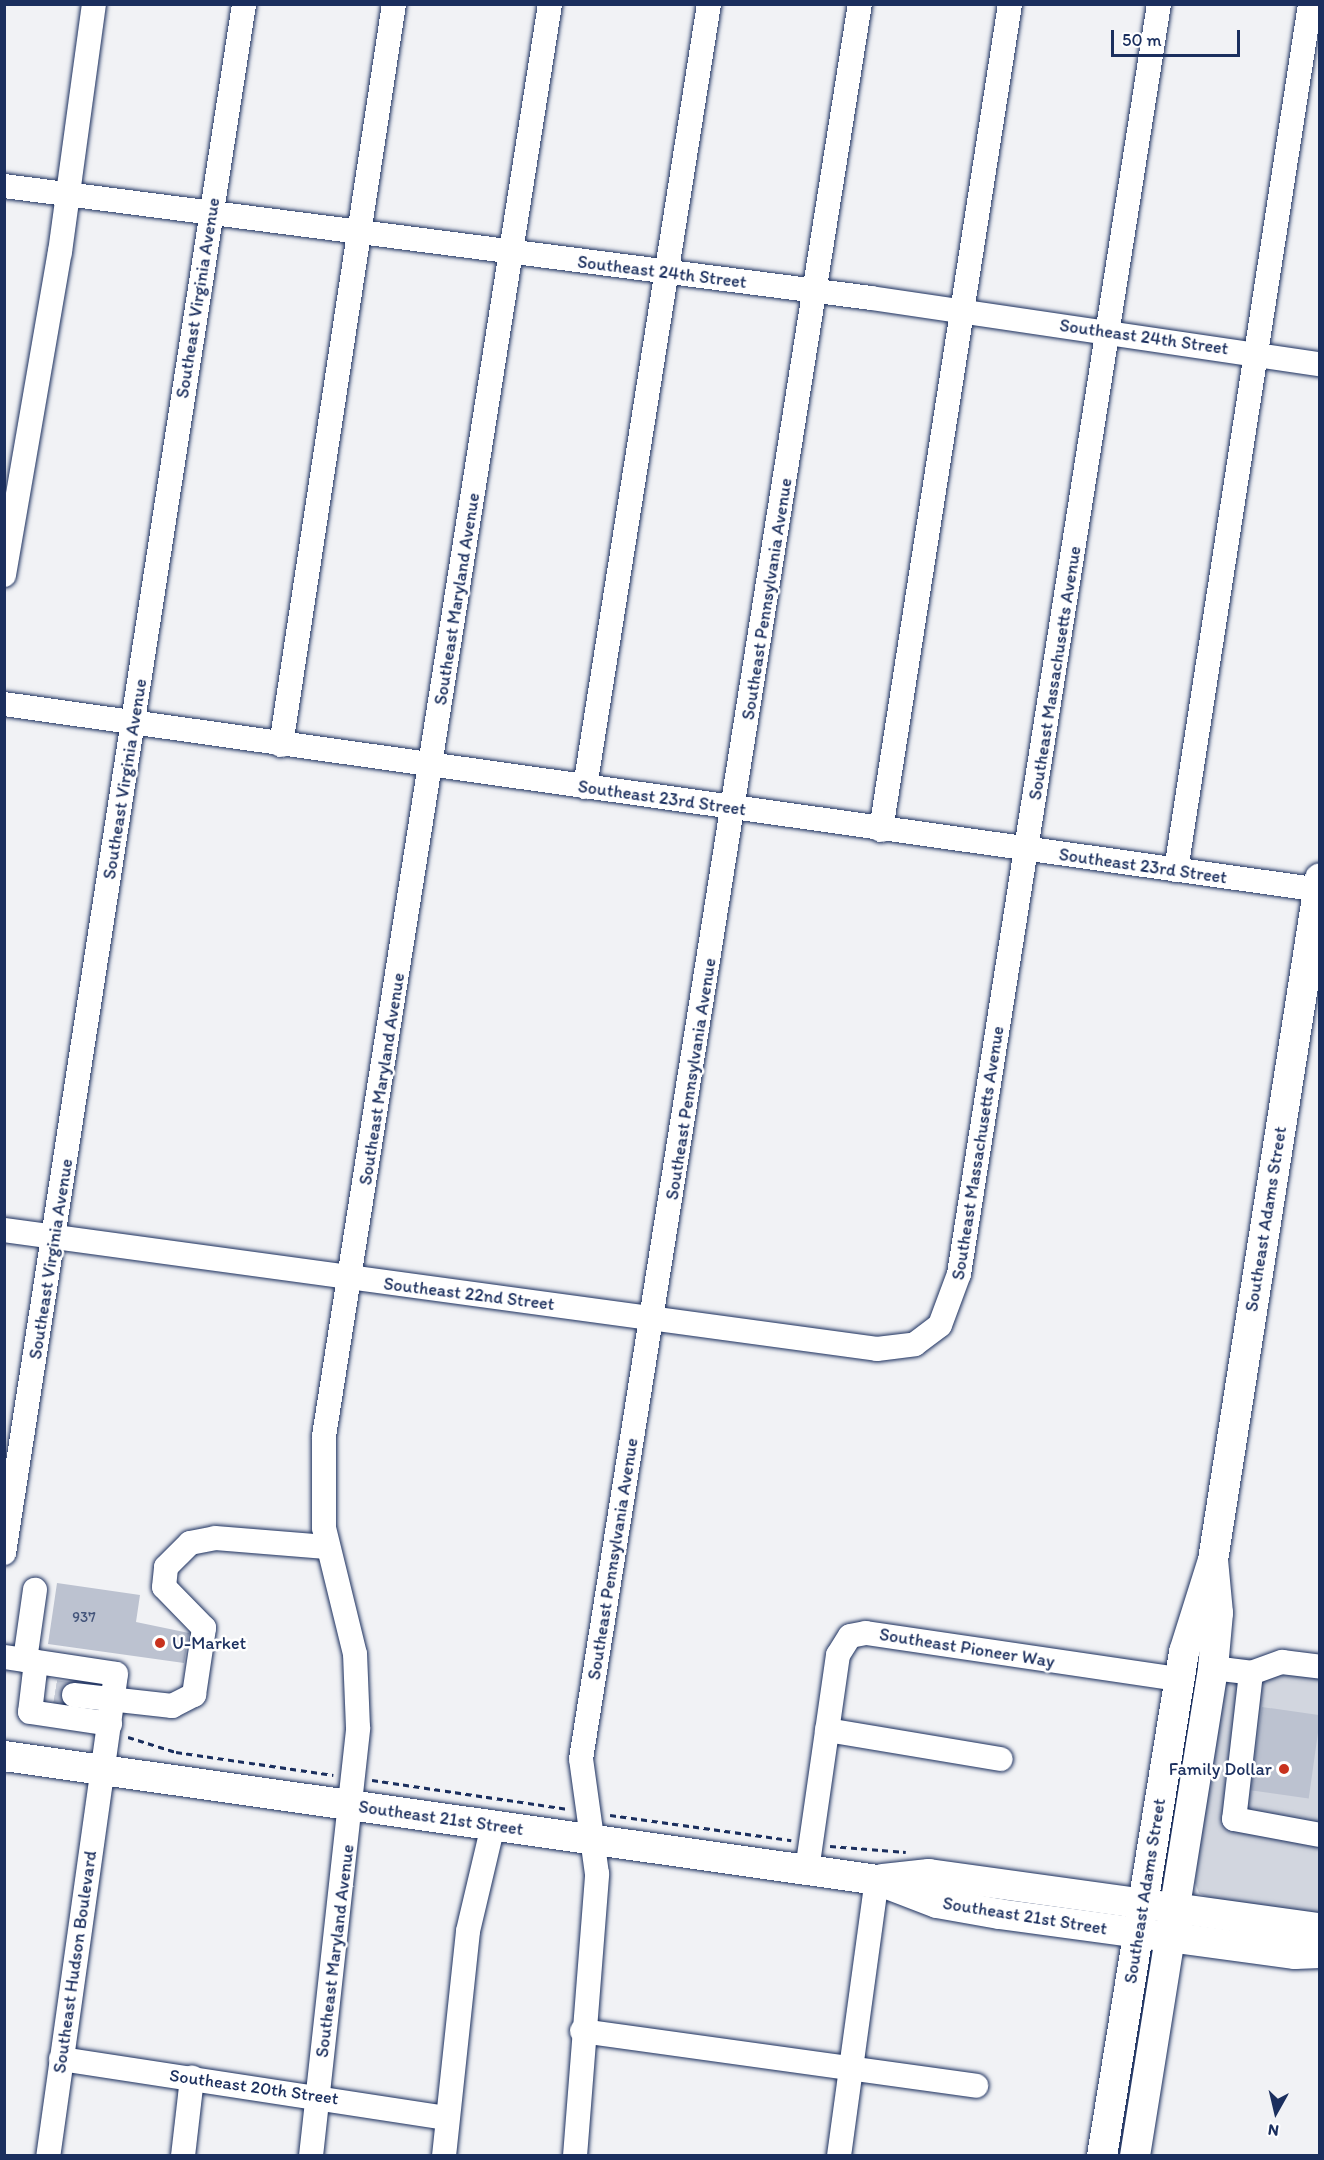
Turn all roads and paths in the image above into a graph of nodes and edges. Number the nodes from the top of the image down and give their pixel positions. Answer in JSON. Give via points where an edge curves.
{"nodes":[{"id":1,"x":94,"y":4,"type":"edge"},
{"id":2,"x":244,"y":4,"type":"edge"},
{"id":3,"x":394,"y":4,"type":"edge"},
{"id":4,"x":550,"y":4,"type":"edge"},
{"id":5,"x":709,"y":4,"type":"edge"},
{"id":6,"x":860,"y":4,"type":"edge"},
{"id":7,"x":1010,"y":4,"type":"edge"},
{"id":8,"x":1159,"y":4,"type":"edge"},
{"id":9,"x":1310,"y":4,"type":"edge"},
{"id":10,"x":4,"y":186,"type":"edge"},
{"id":11,"x":63,"y":195,"type":"junction"},
{"id":12,"x":211,"y":215,"type":"junction"},
{"id":13,"x":357,"y":234,"type":"junction"},
{"id":14,"x":512,"y":254,"type":"junction"},
{"id":15,"x":667,"y":273,"type":"junction"},
{"id":16,"x":814,"y":291,"type":"junction"},
{"id":17,"x":960,"y":310,"type":"junction"},
{"id":18,"x":1109,"y":332,"type":"junction"},
{"id":19,"x":1254,"y":353,"type":"junction"},
{"id":20,"x":1320,"y":364,"type":"edge"},
{"id":21,"x":4,"y":575,"type":"edge"},
{"id":22,"x":4,"y":704,"type":"edge"},
{"id":23,"x":133,"y":725,"type":"junction"},
{"id":24,"x":281,"y":745,"type":"junction"},
{"id":25,"x":431,"y":765,"type":"junction"},
{"id":26,"x":585,"y":787,"type":"junction"},
{"id":27,"x":734,"y":809,"type":"junction"},
{"id":28,"x":881,"y":830,"type":"junction"},
{"id":29,"x":1027,"y":850,"type":"junction"},
{"id":30,"x":1176,"y":870,"type":"junction"},
{"id":31,"x":1319,"y":886,"type":"edge"},
{"id":32,"x":4,"y":1230,"type":"edge"},
{"id":33,"x":54,"y":1237,"type":"junction"},
{"id":34,"x":350,"y":1280,"type":"junction"},
{"id":35,"x":652,"y":1316,"type":"junction"},
{"id":36,"x":931,"y":1335,"type":"joint"},
{"id":37,"x":327,"y":1546,"type":"junction"},
{"id":38,"x":4,"y":1553,"type":"edge"},
{"id":39,"x":1214,"y":1560,"type":"junction"},
{"id":40,"x":35,"y":1590,"type":"dead end"},
{"id":41,"x":22,"y":1660,"type":"edge"},
{"id":42,"x":1320,"y":1667,"type":"edge"},
{"id":43,"x":1213,"y":1668,"type":"junction"},
{"id":44,"x":1251,"y":1673,"type":"junction"},
{"id":45,"x":1179,"y":1679,"type":"junction"},
{"id":46,"x":54,"y":1692,"type":"junction"},
{"id":47,"x":110,"y":1720,"type":"junction"},
{"id":48,"x":827,"y":1730,"type":"junction"},
{"id":49,"x":4,"y":1756,"type":"edge"},
{"id":50,"x":1001,"y":1759,"type":"dead end"},
{"id":51,"x":102,"y":1769,"type":"junction"},
{"id":52,"x":352,"y":1792,"type":"junction"},
{"id":53,"x":493,"y":1825,"type":"junction"},
{"id":54,"x":587,"y":1825,"type":"junction"},
{"id":55,"x":1320,"y":1835,"type":"edge"},
{"id":56,"x":919,"y":1853,"type":"dead end"},
{"id":57,"x":810,"y":1856,"type":"junction"},
{"id":58,"x":877,"y":1880,"type":"junction"},
{"id":59,"x":1144,"y":1901,"type":"junction"},
{"id":60,"x":1175,"y":1906,"type":"junction"},
{"id":61,"x":1320,"y":1928,"type":"edge"},
{"id":62,"x":1138,"y":1934,"type":"junction"},
{"id":63,"x":1170,"y":1938,"type":"junction"},
{"id":64,"x":1320,"y":1953,"type":"edge"},
{"id":65,"x":582,"y":2031,"type":"junction"},
{"id":66,"x":61,"y":2060,"type":"junction"},
{"id":67,"x":851,"y":2071,"type":"junction"},
{"id":68,"x":192,"y":2078,"type":"junction"},
{"id":69,"x":976,"y":2086,"type":"dead end"},
{"id":70,"x":318,"y":2096,"type":"junction"},
{"id":71,"x":447,"y":2118,"type":"junction"},
{"id":72,"x":48,"y":2156,"type":"edge"},
{"id":73,"x":183,"y":2156,"type":"edge"},
{"id":74,"x":311,"y":2156,"type":"edge"},
{"id":75,"x":444,"y":2156,"type":"edge"},
{"id":76,"x":575,"y":2156,"type":"edge"},
{"id":77,"x":839,"y":2156,"type":"edge"},
{"id":78,"x":1102,"y":2156,"type":"edge"},
{"id":79,"x":1135,"y":2156,"type":"edge"}],
"edges":[{"from":1,"to":11,"type":"street"},
{"from":2,"to":12,"type":"street","name":"Southeast Virginia Avenue"},
{"from":3,"to":13,"type":"street"},
{"from":4,"to":14,"type":"street","name":"Southeast Maryland Avenue"},
{"from":5,"to":15,"type":"street"},
{"from":6,"to":16,"type":"street","name":"Southeast Pennsylvania Avenue"},
{"from":7,"to":17,"type":"street"},
{"from":8,"to":18,"type":"street","name":"Southeast Massachusetts Avenue"},
{"from":9,"to":19,"type":"street"},
{"from":10,"to":11,"type":"street","name":"Southeast 24th Street"},
{"from":11,"to":12,"type":"street","name":"Southeast 24th Street"},
{"from":11,"to":21,"type":"street","via":[[60,252]]},
{"from":12,"to":13,"type":"street","name":"Southeast 24th Street"},
{"from":12,"to":23,"type":"street","name":"Southeast Virginia Avenue"},
{"from":13,"to":14,"type":"street","name":"Southeast 24th Street"},
{"from":13,"to":24,"type":"street"},
{"from":14,"to":15,"type":"street","name":"Southeast 24th Street"},
{"from":14,"to":25,"type":"street","name":"Southeast Maryland Avenue"},
{"from":15,"to":16,"type":"street","name":"Southeast 24th Street"},
{"from":15,"to":26,"type":"street"},
{"from":16,"to":17,"type":"street","name":"Southeast 24th Street"},
{"from":16,"to":27,"type":"street","name":"Southeast Pennsylvania Avenue"},
{"from":17,"to":18,"type":"street","name":"Southeast 24th Street"},
{"from":17,"to":28,"type":"street"},
{"from":18,"to":19,"type":"street","name":"Southeast 24th Street"},
{"from":18,"to":29,"type":"street","name":"Southeast Massachusetts Avenue"},
{"from":19,"to":20,"type":"street","name":"Southeast 24th Street"},
{"from":19,"to":30,"type":"street"},
{"from":22,"to":23,"type":"street","name":"Southeast 23rd Street"},
{"from":23,"to":24,"type":"street","name":"Southeast 23rd Street"},
{"from":23,"to":33,"type":"street","name":"Southeast Virginia Avenue"},
{"from":24,"to":25,"type":"street","name":"Southeast 23rd Street"},
{"from":25,"to":26,"type":"street","name":"Southeast 23rd Street"},
{"from":25,"to":34,"type":"street","name":"Southeast Maryland Avenue"},
{"from":26,"to":27,"type":"street","name":"Southeast 23rd Street"},
{"from":27,"to":28,"type":"street","name":"Southeast 23rd Street"},
{"from":27,"to":35,"type":"street","name":"Southeast Pennsylvania Avenue"},
{"from":28,"to":29,"type":"street","name":"Southeast 23rd Street"},
{"from":29,"to":30,"type":"street","name":"Southeast 23rd Street"},
{"from":29,"to":36,"type":"street","name":"Southeast Massachusetts Avenue","via":[[959,1275],[949,1311]]},
{"from":30,"to":31,"type":"street","name":"Southeast 23rd Street"},
{"from":31,"to":39,"type":"main road","name":"Southeast Adams Street"},
{"from":32,"to":33,"type":"street","name":"Southeast 22nd Street"},
{"from":33,"to":34,"type":"street","name":"Southeast 22nd Street"},
{"from":33,"to":38,"type":"street","name":"Southeast Virginia Avenue"},
{"from":34,"to":35,"type":"street","name":"Southeast 22nd Street"},
{"from":34,"to":37,"type":"street","name":"Southeast Maryland Avenue","via":[[322,1459]]},
{"from":35,"to":36,"type":"street","name":"Southeast 22nd Street","via":[[887,1350]]},
{"from":35,"to":54,"type":"street","name":"Southeast Pennsylvania Avenue","via":[[581,1759]]},
{"from":37,"to":47,"type":"street","via":[[215,1538],[190,1543],[166,1567],[164,1587],[204,1628],[194,1695],[172,1706]]},
{"from":37,"to":52,"type":"street","name":"Southeast Maryland Avenue","via":[[355,1654],[358,1719]]},
{"from":39,"to":43,"type":"main road","name":"Southeast Adams Street","via":[[1218,1613]]},
{"from":39,"to":45,"type":"main road","name":"Southeast Adams Street","via":[[1195,1602]]},
{"from":40,"to":41,"type":"street"},
{"from":41,"to":46,"type":"street"},
{"from":41,"to":47,"type":"street","name":"Southeast Hudson Boulevard","via":[[116,1674]]},
{"from":42,"to":44,"type":"street","via":[[1282,1662]]},
{"from":43,"to":44,"type":"street"},
{"from":43,"to":60,"type":"main road","name":"Southeast Adams Street"},
{"from":44,"to":55,"type":"street","via":[[1234,1819]]},
{"from":45,"to":48,"type":"street","name":"Southeast Pioneer Way","via":[[866,1633],[840,1645]]},
{"from":45,"to":59,"type":"main road","name":"Southeast Adams Street"},
{"from":46,"to":47,"type":"street"},
{"from":46,"to":47,"type":"street","via":[[30,1712]]},
{"from":47,"to":51,"type":"street","name":"Southeast Hudson Boulevard"},
{"from":47,"to":52,"type":"path","via":[[176,1752]]},
{"from":48,"to":50,"type":"street"},
{"from":48,"to":57,"type":"street","name":"Southeast Pioneer Way"},
{"from":49,"to":51,"type":"main road","name":"Southeast 21st Street"},
{"from":51,"to":52,"type":"main road","name":"Southeast 21st Street"},
{"from":51,"to":66,"type":"street","name":"Southeast Hudson Boulevard"},
{"from":52,"to":53,"type":"main road","name":"Southeast 21st Street"},
{"from":52,"to":54,"type":"path"},
{"from":52,"to":70,"type":"street","name":"Southeast Maryland Avenue"},
{"from":53,"to":54,"type":"main road","name":"Southeast 21st Street"},
{"from":53,"to":71,"type":"street","via":[[468,1931]]},
{"from":54,"to":57,"type":"main road","name":"Southeast 21st Street"},
{"from":54,"to":57,"type":"path"},
{"from":54,"to":65,"type":"street","name":"Southeast Pennsylvania Avenue","via":[[597,1874],[595,1932]]},
{"from":56,"to":57,"type":"path"},
{"from":57,"to":58,"type":"main road","name":"Southeast 21st Street"},
{"from":58,"to":59,"type":"main road","name":"Southeast 21st Street","via":[[929,1874]]},
{"from":58,"to":62,"type":"main road","name":"Southeast 21st Street","via":[[937,1903]]},
{"from":58,"to":67,"type":"street"},
{"from":59,"to":60,"type":"main road","name":"Southeast 21st Street"},
{"from":59,"to":62,"type":"main road","name":"Southeast Adams Street"},
{"from":60,"to":61,"type":"main road","name":"Southeast 21st Street"},
{"from":60,"to":63,"type":"main road","name":"Southeast Adams Street"},
{"from":62,"to":63,"type":"main road","name":"Southeast 21st Street"},
{"from":62,"to":78,"type":"main road","name":"Southeast Adams Street"},
{"from":63,"to":64,"type":"main road","name":"Southeast 21st Street"},
{"from":63,"to":79,"type":"main road","name":"Southeast Adams Street"},
{"from":65,"to":67,"type":"street"},
{"from":65,"to":76,"type":"street","name":"Southeast Pennsylvania Avenue"},
{"from":66,"to":68,"type":"street","name":"Southeast 20th Street"},
{"from":66,"to":72,"type":"street","name":"Southeast Hudson Boulevard"},
{"from":67,"to":69,"type":"street"},
{"from":67,"to":77,"type":"street"},
{"from":68,"to":70,"type":"street","name":"Southeast 20th Street"},
{"from":68,"to":73,"type":"street"},
{"from":70,"to":71,"type":"street","name":"Southeast 20th Street"},
{"from":70,"to":74,"type":"street","name":"Southeast Maryland Avenue"},
{"from":71,"to":75,"type":"street"}]}
